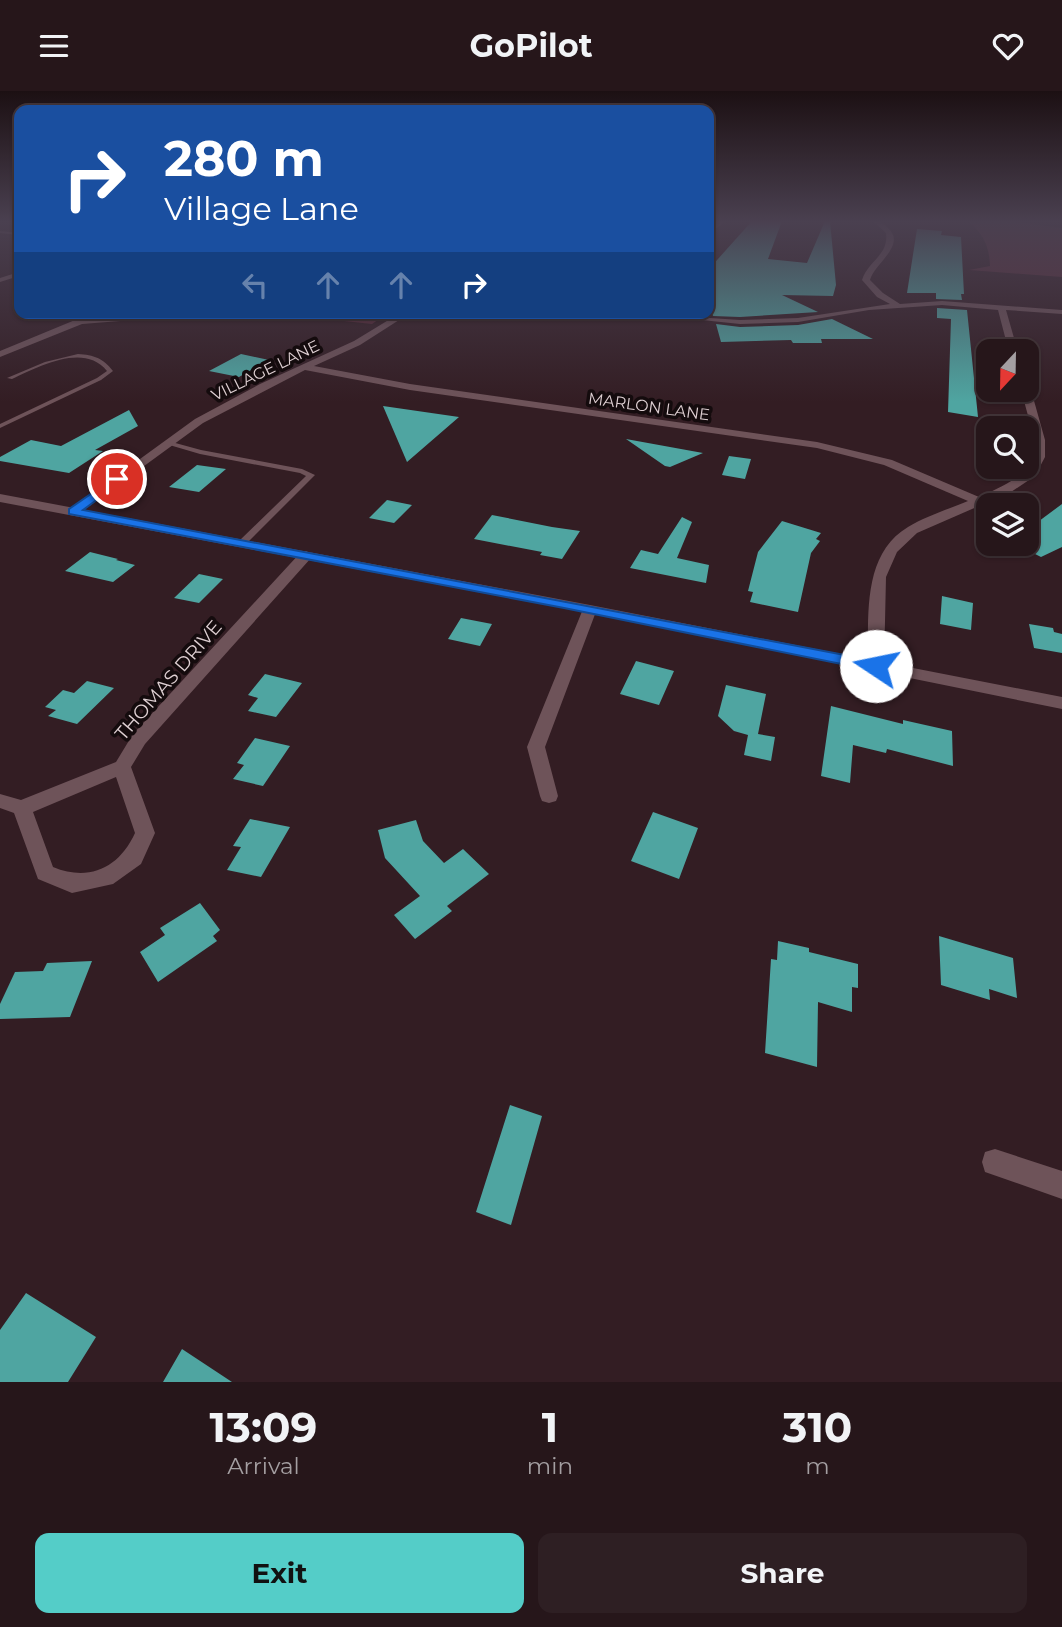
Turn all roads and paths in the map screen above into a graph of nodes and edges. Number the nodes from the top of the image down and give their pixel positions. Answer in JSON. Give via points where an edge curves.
{"nodes":[{"id":1,"x":867,"y":281,"type":"edge"},
{"id":2,"x":897,"y":305,"type":"junction"},
{"id":3,"x":1001,"y":306,"type":"junction"},
{"id":4,"x":1062,"y":312,"type":"edge"},
{"id":5,"x":86,"y":319,"type":"edge"},
{"id":6,"x":115,"y":319,"type":"edge"},
{"id":7,"x":396,"y":319,"type":"edge"},
{"id":8,"x":697,"y":319,"type":"edge"},
{"id":9,"x":81,"y":321,"type":"junction"},
{"id":10,"x":1010,"y":339,"type":"edge"},
{"id":11,"x":0,"y":355,"type":"edge"},
{"id":12,"x":308,"y":367,"type":"junction"},
{"id":13,"x":10,"y":378,"type":"dead end"},
{"id":14,"x":1030,"y":403,"type":"edge"},
{"id":15,"x":0,"y":426,"type":"edge"},
{"id":16,"x":168,"y":443,"type":"junction"},
{"id":17,"x":994,"y":493,"type":"edge"},
{"id":18,"x":0,"y":499,"type":"edge"},
{"id":19,"x":976,"y":500,"type":"edge"},
{"id":20,"x":976,"y":502,"type":"edge"},
{"id":21,"x":73,"y":512,"type":"junction"},
{"id":22,"x":243,"y":543,"type":"junction"},
{"id":23,"x":306,"y":555,"type":"junction"},
{"id":24,"x":590,"y":609,"type":"junction"},
{"id":25,"x":876,"y":666,"type":"junction"},
{"id":26,"x":1062,"y":703,"type":"edge"},
{"id":27,"x":122,"y":767,"type":"junction"},
{"id":28,"x":550,"y":796,"type":"dead end"},
{"id":29,"x":0,"y":801,"type":"edge"},
{"id":30,"x":22,"y":807,"type":"junction"},
{"id":31,"x":995,"y":1162,"type":"dead end"},
{"id":32,"x":1062,"y":1185,"type":"edge"}],
"edges":[{"from":1,"to":2,"type":"street"},
{"from":2,"to":3,"type":"street"},
{"from":2,"to":8,"type":"street","via":[[769,322]]},
{"from":3,"to":4,"type":"street"},
{"from":3,"to":10,"type":"street"},
{"from":5,"to":9,"type":"street"},
{"from":6,"to":9,"type":"street"},
{"from":7,"to":12,"type":"street","name":"VILLAGE LANE"},
{"from":9,"to":11,"type":"street"},
{"from":12,"to":16,"type":"street","name":"VILLAGE LANE","via":[[230,403]]},
{"from":12,"to":19,"type":"street","name":"MARLON LANE","via":[[423,389],[817,445],[888,462]]},
{"from":13,"to":15,"type":"lane","via":[[58,358],[77,356],[102,361],[110,371]]},
{"from":14,"to":17,"type":"street","via":[[1041,440],[1039,457],[1029,476]]},
{"from":16,"to":21,"type":"street","name":"VILLAGE LANE"},
{"from":16,"to":22,"type":"lane","via":[[311,475]]},
{"from":18,"to":21,"type":"street"},
{"from":20,"to":25,"type":"street","via":[[912,530],[891,550],[879,577]]},
{"from":21,"to":22,"type":"street"},
{"from":22,"to":23,"type":"street"},
{"from":23,"to":24,"type":"street"},
{"from":23,"to":27,"type":"street","name":"THOMAS DRIVE","via":[[139,739]]},
{"from":24,"to":25,"type":"street"},
{"from":24,"to":28,"type":"street","via":[[536,747]]},
{"from":25,"to":26,"type":"street"},
{"from":27,"to":30,"type":"street","name":"THOMAS DRIVE"},
{"from":27,"to":30,"type":"street","via":[[145,833],[134,858],[106,878],[72,884],[45,873]]},
{"from":29,"to":30,"type":"street"},
{"from":31,"to":32,"type":"street"}]}
